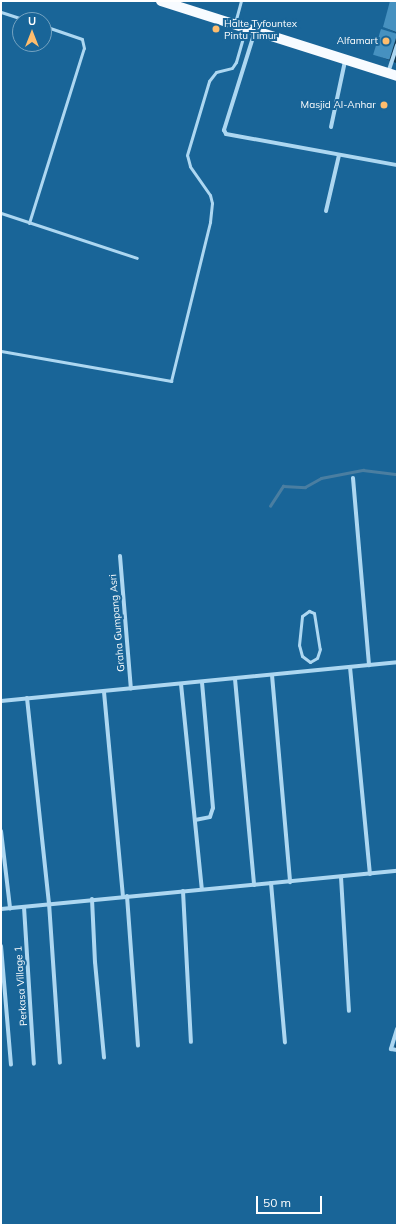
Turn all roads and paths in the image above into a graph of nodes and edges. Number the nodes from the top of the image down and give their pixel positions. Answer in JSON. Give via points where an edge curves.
{"nodes":[{"id":1,"x":161,"y":1,"type":"edge"},
{"id":2,"x":241,"y":1,"type":"edge"},
{"id":3,"x":1,"y":12,"type":"edge"},
{"id":4,"x":12,"y":16,"type":"edge"},
{"id":5,"x":235,"y":25,"type":"junction"},
{"id":6,"x":52,"y":29,"type":"edge"},
{"id":7,"x":250,"y":30,"type":"junction"},
{"id":8,"x":397,"y":45,"type":"edge"},
{"id":9,"x":346,"y":60,"type":"junction"},
{"id":10,"x":393,"y":75,"type":"edge"},
{"id":11,"x":331,"y":127,"type":"dead end"},
{"id":12,"x":339,"y":154,"type":"junction"},
{"id":13,"x":397,"y":165,"type":"edge"},
{"id":14,"x":326,"y":211,"type":"dead end"},
{"id":15,"x":1,"y":213,"type":"edge"},
{"id":16,"x":29,"y":223,"type":"junction"},
{"id":17,"x":137,"y":258,"type":"dead end"},
{"id":18,"x":1,"y":351,"type":"edge"},
{"id":19,"x":352,"y":478,"type":"dead end"},
{"id":20,"x":120,"y":556,"type":"dead end"},
{"id":21,"x":310,"y":662,"type":"junction"},
{"id":22,"x":397,"y":662,"type":"edge"},
{"id":23,"x":369,"y":665,"type":"junction"},
{"id":24,"x":350,"y":667,"type":"junction"},
{"id":25,"x":310,"y":670,"type":"junction"},
{"id":26,"x":272,"y":675,"type":"junction"},
{"id":27,"x":235,"y":679,"type":"junction"},
{"id":28,"x":202,"y":682,"type":"junction"},
{"id":29,"x":181,"y":684,"type":"junction"},
{"id":30,"x":131,"y":689,"type":"junction"},
{"id":31,"x":104,"y":692,"type":"junction"},
{"id":32,"x":27,"y":698,"type":"junction"},
{"id":33,"x":1,"y":701,"type":"edge"},
{"id":34,"x":195,"y":820,"type":"junction"},
{"id":35,"x":1,"y":832,"type":"edge"},
{"id":36,"x":397,"y":871,"type":"edge"},
{"id":37,"x":370,"y":874,"type":"junction"},
{"id":38,"x":341,"y":877,"type":"junction"},
{"id":39,"x":290,"y":882,"type":"junction"},
{"id":40,"x":271,"y":884,"type":"junction"},
{"id":41,"x":254,"y":885,"type":"junction"},
{"id":42,"x":202,"y":889,"type":"junction"},
{"id":43,"x":183,"y":891,"type":"junction"},
{"id":44,"x":125,"y":896,"type":"junction"},
{"id":45,"x":92,"y":899,"type":"junction"},
{"id":46,"x":49,"y":903,"type":"junction"},
{"id":47,"x":24,"y":907,"type":"junction"},
{"id":48,"x":10,"y":908,"type":"junction"},
{"id":49,"x":1,"y":909,"type":"edge"},
{"id":50,"x":1,"y":946,"type":"edge"},
{"id":51,"x":349,"y":1011,"type":"dead end"},
{"id":52,"x":397,"y":1029,"type":"edge"},
{"id":53,"x":192,"y":1042,"type":"dead end"},
{"id":54,"x":285,"y":1042,"type":"dead end"},
{"id":55,"x":138,"y":1046,"type":"dead end"},
{"id":56,"x":397,"y":1050,"type":"edge"},
{"id":57,"x":104,"y":1058,"type":"dead end"},
{"id":58,"x":60,"y":1063,"type":"dead end"},
{"id":59,"x":34,"y":1064,"type":"dead end"},
{"id":60,"x":11,"y":1065,"type":"dead end"}],
"edges":[{"from":1,"to":5,"type":"main road"},
{"from":2,"to":5,"type":"lane"},
{"from":3,"to":4,"type":"lane"},
{"from":5,"to":7,"type":"main road"},
{"from":6,"to":16,"type":"lane","via":[[82,39],[84,48]]},
{"from":7,"to":9,"type":"main road"},
{"from":7,"to":12,"type":"street","via":[[224,130],[226,134]]},
{"from":7,"to":18,"type":"lane","via":[[232,68],[216,72],[209,81],[187,155],[190,166],[210,195],[212,203],[210,222],[171,381]]},
{"from":8,"to":10,"type":"street"},
{"from":9,"to":10,"type":"main road"},
{"from":9,"to":11,"type":"street"},
{"from":12,"to":13,"type":"street"},
{"from":12,"to":14,"type":"street"},
{"from":15,"to":16,"type":"lane"},
{"from":16,"to":17,"type":"lane"},
{"from":19,"to":23,"type":"street"},
{"from":20,"to":30,"type":"street","name":"Graha Gumpang Asri"},
{"from":21,"to":21,"type":"lane","via":[[302,656],[299,645],[302,616],[309,611],[314,613],[320,649],[317,658]]},
{"from":21,"to":25,"type":"lane"},
{"from":22,"to":23,"type":"street"},
{"from":23,"to":24,"type":"street"},
{"from":24,"to":25,"type":"street"},
{"from":24,"to":37,"type":"street"},
{"from":25,"to":26,"type":"street"},
{"from":26,"to":27,"type":"street"},
{"from":26,"to":39,"type":"street"},
{"from":27,"to":28,"type":"street"},
{"from":27,"to":41,"type":"street"},
{"from":28,"to":29,"type":"street"},
{"from":28,"to":34,"type":"street","via":[[213,808],[210,816]]},
{"from":29,"to":30,"type":"street"},
{"from":29,"to":34,"type":"street"},
{"from":30,"to":31,"type":"street"},
{"from":31,"to":32,"type":"street"},
{"from":31,"to":44,"type":"street"},
{"from":32,"to":33,"type":"street"},
{"from":32,"to":46,"type":"street"},
{"from":34,"to":42,"type":"street"},
{"from":35,"to":48,"type":"street"},
{"from":36,"to":37,"type":"street"},
{"from":37,"to":38,"type":"street"},
{"from":38,"to":39,"type":"street"},
{"from":38,"to":51,"type":"street"},
{"from":39,"to":40,"type":"street"},
{"from":40,"to":41,"type":"street"},
{"from":40,"to":54,"type":"street"},
{"from":41,"to":42,"type":"street"},
{"from":42,"to":43,"type":"street"},
{"from":43,"to":44,"type":"street"},
{"from":43,"to":53,"type":"street"},
{"from":44,"to":45,"type":"street"},
{"from":44,"to":55,"type":"street"},
{"from":45,"to":46,"type":"street"},
{"from":45,"to":57,"type":"street"},
{"from":46,"to":47,"type":"street"},
{"from":46,"to":58,"type":"street"},
{"from":47,"to":48,"type":"street"},
{"from":47,"to":59,"type":"street","name":"Perkasa Village 1"},
{"from":48,"to":49,"type":"street"},
{"from":50,"to":60,"type":"street"},
{"from":52,"to":56,"type":"street","via":[[391,1049]]}]}
